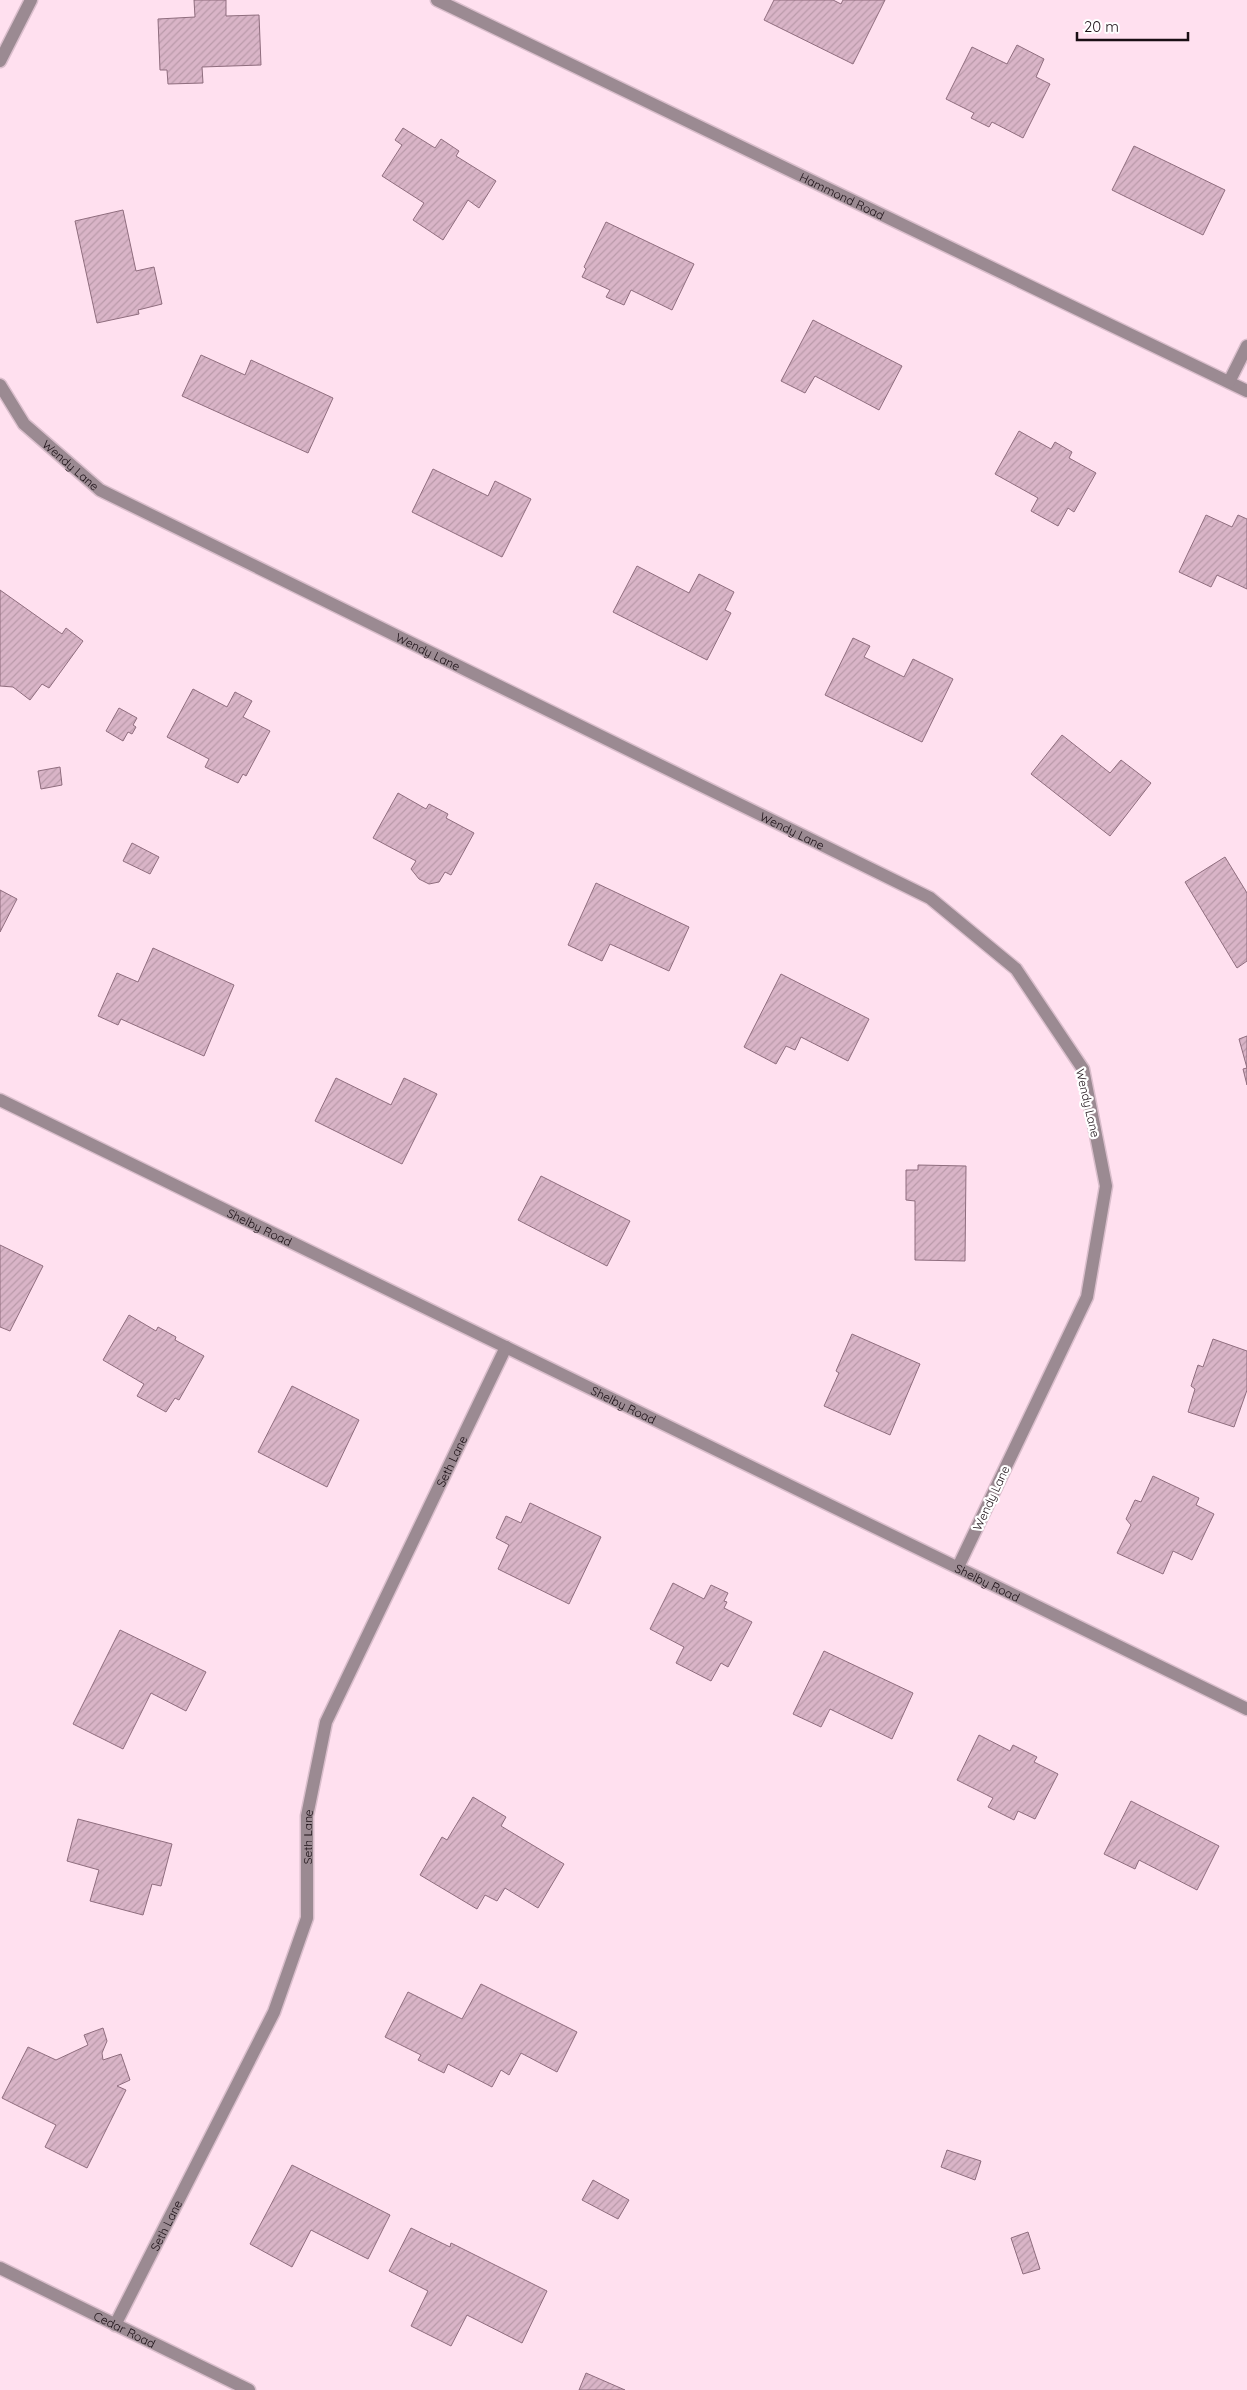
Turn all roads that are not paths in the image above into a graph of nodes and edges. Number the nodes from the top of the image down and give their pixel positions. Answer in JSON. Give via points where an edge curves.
{"nodes":[{"id":1,"x":31,"y":0,"type":"edge"},
{"id":2,"x":437,"y":0,"type":"edge"},
{"id":3,"x":0,"y":61,"type":"edge"},
{"id":4,"x":1247,"y":346,"type":"edge"},
{"id":5,"x":1230,"y":382,"type":"junction"},
{"id":6,"x":0,"y":385,"type":"edge"},
{"id":7,"x":1247,"y":391,"type":"edge"},
{"id":8,"x":0,"y":1100,"type":"edge"},
{"id":9,"x":506,"y":1347,"type":"junction"},
{"id":10,"x":958,"y":1567,"type":"junction"},
{"id":11,"x":1247,"y":1709,"type":"edge"},
{"id":12,"x":0,"y":2268,"type":"edge"},
{"id":13,"x":116,"y":2325,"type":"junction"},
{"id":14,"x":248,"y":2390,"type":"edge"}],
"edges":[{"from":1,"to":3,"type":"street"},
{"from":2,"to":5,"type":"street","name":"Hammond Road"},
{"from":4,"to":5,"type":"street"},
{"from":5,"to":7,"type":"street","name":"Hammond Road"},
{"from":6,"to":10,"type":"street","name":"Wendy Lane","via":[[24,424],[100,490],[930,898],[1016,969],[1083,1069],[1106,1186],[1087,1297]]},
{"from":8,"to":9,"type":"street","name":"Shelby Road"},
{"from":9,"to":10,"type":"street","name":"Shelby Road"},
{"from":9,"to":13,"type":"street","name":"Seth Lane","via":[[326,1722],[307,1816],[307,1918],[274,2012]]},
{"from":10,"to":11,"type":"street","name":"Shelby Road"},
{"from":12,"to":13,"type":"street","name":"Cedar Road"},
{"from":13,"to":14,"type":"street","name":"Cedar Road"}]}
